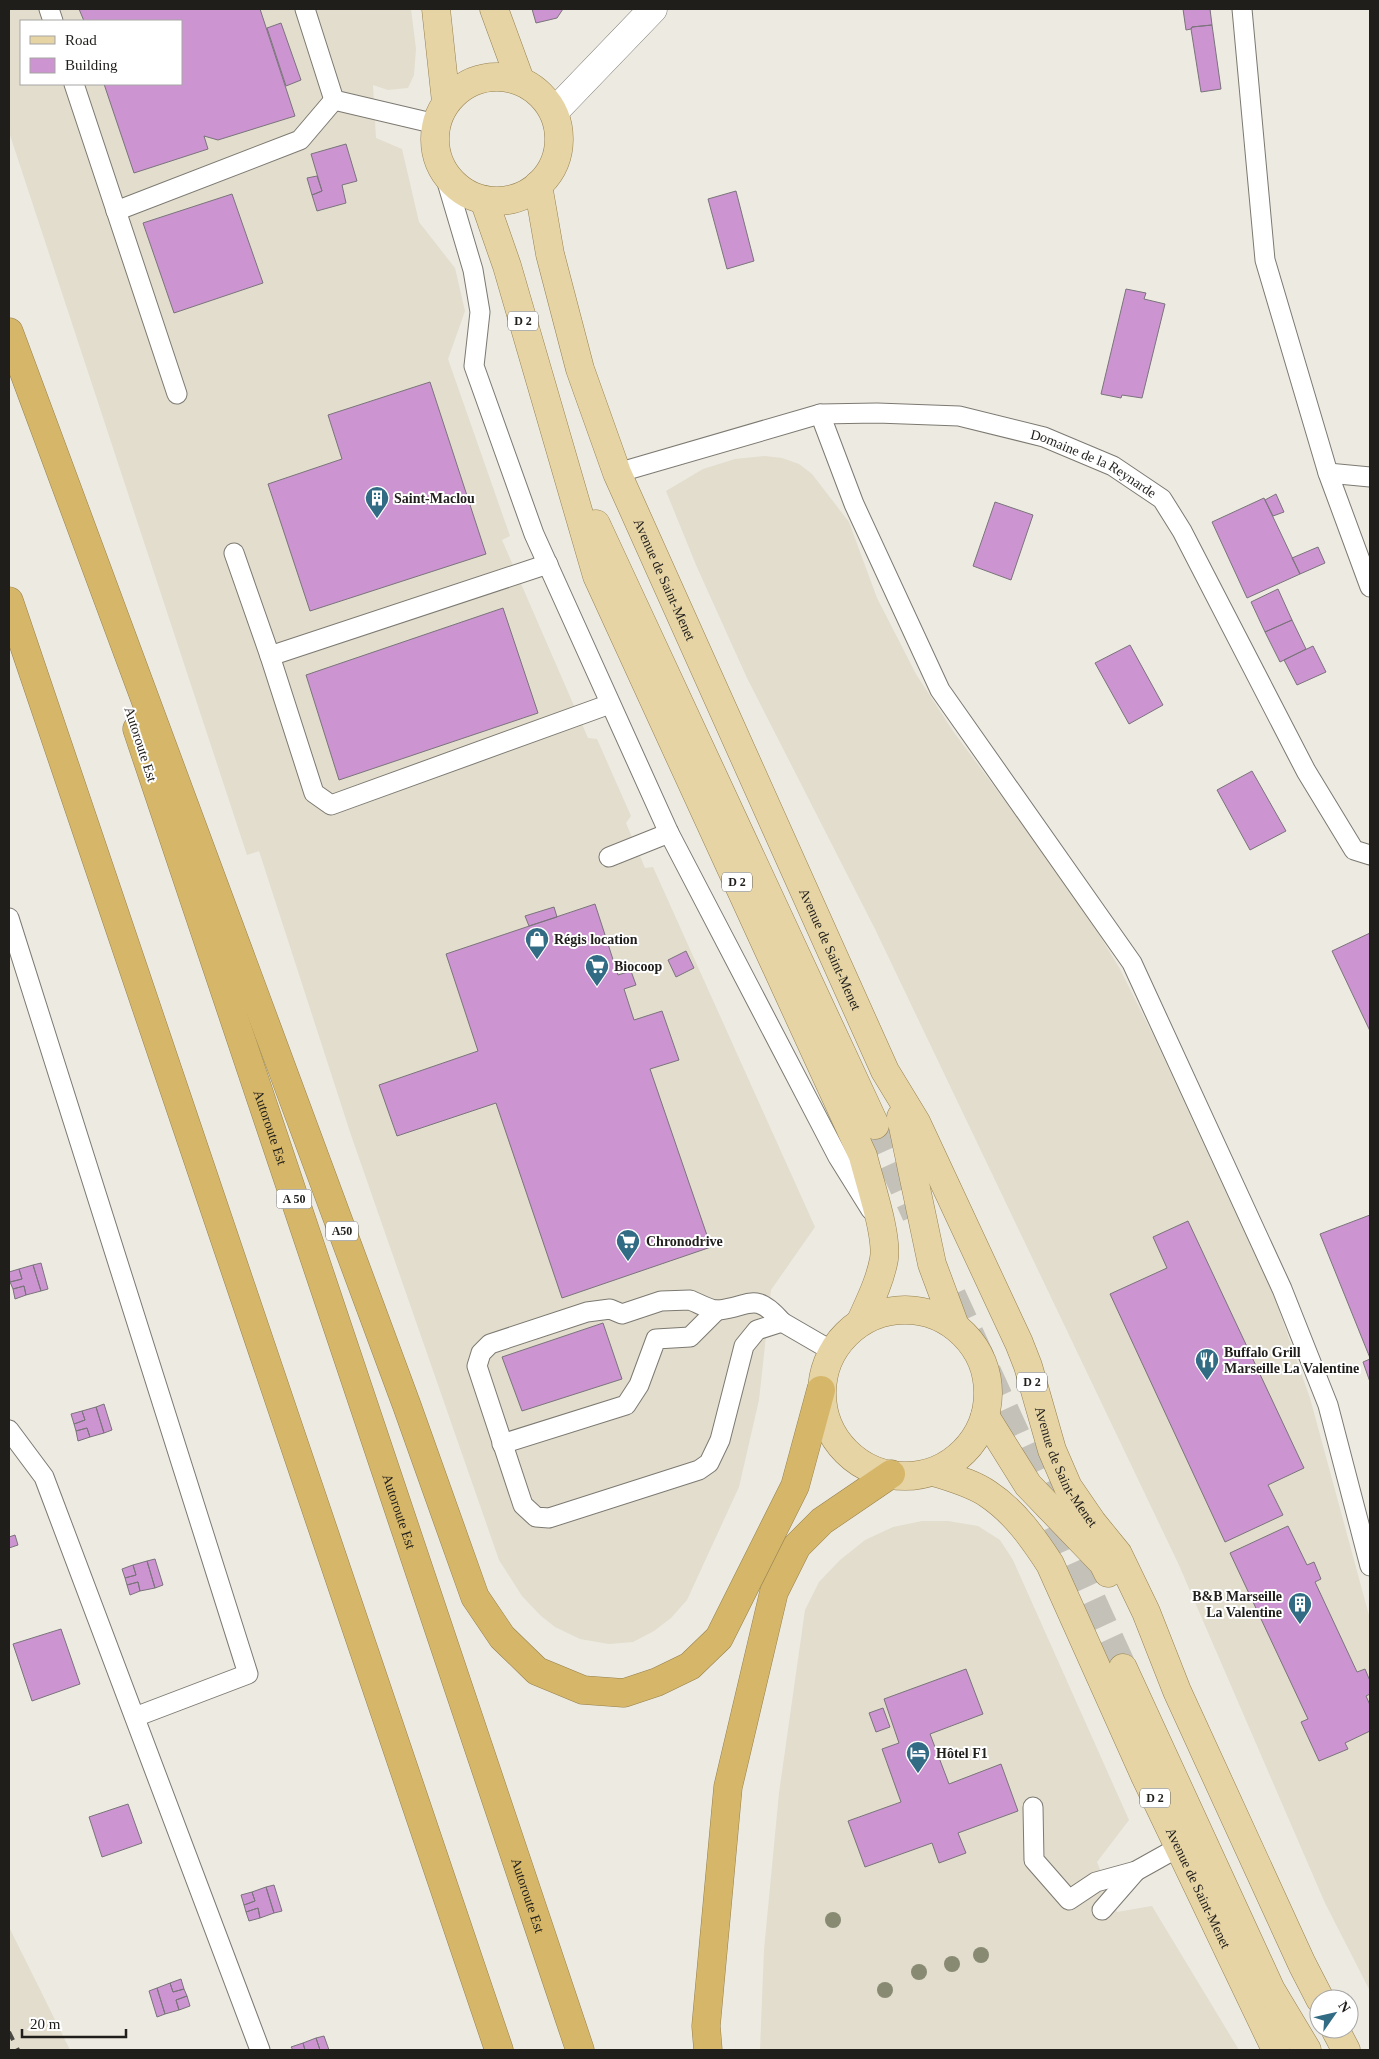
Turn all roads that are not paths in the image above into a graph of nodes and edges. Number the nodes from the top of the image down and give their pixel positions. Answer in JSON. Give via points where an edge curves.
{"nodes":[{"id":1,"x":305,"y":9,"type":"edge"},
{"id":2,"x":436,"y":9,"type":"edge"},
{"id":3,"x":494,"y":9,"type":"edge"},
{"id":4,"x":653,"y":9,"type":"edge"},
{"id":5,"x":1242,"y":9,"type":"edge"},
{"id":6,"x":520,"y":80,"type":"junction"},
{"id":7,"x":74,"y":85,"type":"edge"},
{"id":8,"x":334,"y":100,"type":"junction"},
{"id":9,"x":554,"y":112,"type":"junction"},
{"id":10,"x":441,"y":113,"type":"junction"},
{"id":11,"x":444,"y":172,"type":"junction"},
{"id":12,"x":538,"y":185,"type":"junction"},
{"id":13,"x":484,"y":200,"type":"junction"},
{"id":14,"x":116,"y":211,"type":"junction"},
{"id":15,"x":9,"y":332,"type":"edge"},
{"id":16,"x":9,"y":347,"type":"edge"},
{"id":17,"x":177,"y":394,"type":"dead end"},
{"id":18,"x":820,"y":414,"type":"junction"},
{"id":19,"x":558,"y":444,"type":"junction"},
{"id":20,"x":1328,"y":473,"type":"junction"},
{"id":21,"x":617,"y":474,"type":"junction"},
{"id":22,"x":1370,"y":477,"type":"edge"},
{"id":23,"x":234,"y":553,"type":"dead end"},
{"id":24,"x":548,"y":564,"type":"junction"},
{"id":25,"x":1370,"y":588,"type":"edge"},
{"id":26,"x":9,"y":601,"type":"edge"},
{"id":27,"x":270,"y":656,"type":"junction"},
{"id":28,"x":610,"y":704,"type":"junction"},
{"id":29,"x":669,"y":833,"type":"junction"},
{"id":30,"x":1370,"y":855,"type":"edge"},
{"id":31,"x":609,"y":857,"type":"dead end"},
{"id":32,"x":9,"y":918,"type":"edge"},
{"id":33,"x":886,"y":1071,"type":"junction"},
{"id":34,"x":875,"y":1125,"type":"tunnel mouth"},
{"id":35,"x":882,"y":1228,"type":"junction"},
{"id":36,"x":717,"y":1310,"type":"junction"},
{"id":37,"x":861,"y":1321,"type":"junction"},
{"id":38,"x":782,"y":1322,"type":"junction"},
{"id":39,"x":955,"y":1326,"type":"junction"},
{"id":40,"x":832,"y":1350,"type":"junction"},
{"id":41,"x":821,"y":1390,"type":"junction"},
{"id":42,"x":985,"y":1416,"type":"junction"},
{"id":43,"x":9,"y":1430,"type":"edge"},
{"id":44,"x":502,"y":1444,"type":"junction"},
{"id":45,"x":934,"y":1472,"type":"junction"},
{"id":46,"x":891,"y":1474,"type":"junction"},
{"id":47,"x":1370,"y":1566,"type":"edge"},
{"id":48,"x":1123,"y":1668,"type":"tunnel mouth"},
{"id":49,"x":1177,"y":1691,"type":"junction"},
{"id":50,"x":135,"y":1717,"type":"junction"},
{"id":51,"x":1032,"y":1807,"type":"dead end"},
{"id":52,"x":1179,"y":1847,"type":"junction"},
{"id":53,"x":1136,"y":1871,"type":"junction"},
{"id":54,"x":1102,"y":1910,"type":"dead end"},
{"id":55,"x":467,"y":1961,"type":"junction"},
{"id":56,"x":1315,"y":1989,"type":"edge"},
{"id":57,"x":260,"y":2050,"type":"edge"},
{"id":58,"x":491,"y":2050,"type":"edge"},
{"id":59,"x":499,"y":2050,"type":"edge"},
{"id":60,"x":580,"y":2050,"type":"edge"},
{"id":61,"x":708,"y":2050,"type":"edge"},
{"id":62,"x":1276,"y":2050,"type":"edge"},
{"id":63,"x":1307,"y":2050,"type":"edge"}],
"edges":[{"from":1,"to":8,"type":"lane"},
{"from":2,"to":10,"type":"main road"},
{"from":3,"to":6,"type":"main road"},
{"from":4,"to":9,"type":"street"},
{"from":5,"to":20,"type":"lane","via":[[1264,260]]},
{"from":6,"to":9,"type":"main road","via":[[540,93]]},
{"from":6,"to":10,"type":"main road","via":[[492,76],[466,84]]},
{"from":7,"to":14,"type":"lane"},
{"from":8,"to":10,"type":"lane"},
{"from":8,"to":14,"type":"lane","via":[[300,140]]},
{"from":9,"to":12,"type":"main road","via":[[559,138],[556,156],[554,164]]},
{"from":10,"to":11,"type":"main road","via":[[435,149]]},
{"from":11,"to":13,"type":"main road","via":[[461,190]]},
{"from":11,"to":24,"type":"lane","via":[[473,270],[480,312],[474,366],[534,534]]},
{"from":12,"to":13,"type":"main road","via":[[522,196],[504,201]]},
{"from":12,"to":21,"type":"main road","name":"Avenue de Saint-Menet","number":"D 2","via":[[550,254],[580,369]]},
{"from":13,"to":19,"type":"main road","number":"D 2","via":[[507,266]]},
{"from":14,"to":17,"type":"lane"},
{"from":15,"to":41,"type":"highway","number":"A50","via":[[407,1406],[474,1598],[502,1637],[537,1671],[583,1690],[624,1693],[690,1666],[719,1638],[795,1486]]},
{"from":16,"to":60,"type":"highway","name":"Autoroute Est","number":"A 50"},
{"from":18,"to":21,"type":"lane","name":"Domaine de la Reynarde"},
{"from":18,"to":30,"type":"lane","name":"Domaine de la Reynarde","via":[[877,412],[959,416],[1044,437],[1113,466],[1162,499],[1182,531],[1306,771],[1354,850]]},
{"from":18,"to":47,"type":"lane","via":[[854,504],[940,690],[1132,963],[1282,1289],[1328,1405]]},
{"from":19,"to":34,"type":"main road","number":"D 2"},
{"from":19,"to":35,"type":"main road","number":"D 2","via":[[597,576],[862,1156]]},
{"from":20,"to":22,"type":"lane"},
{"from":20,"to":25,"type":"lane"},
{"from":21,"to":33,"type":"main road","name":"Avenue de Saint-Menet","number":"D 2"},
{"from":23,"to":27,"type":"lane"},
{"from":24,"to":27,"type":"lane"},
{"from":24,"to":28,"type":"lane"},
{"from":26,"to":55,"type":"highway"},
{"from":27,"to":28,"type":"lane","via":[[314,792],[331,805]]},
{"from":28,"to":29,"type":"lane"},
{"from":29,"to":31,"type":"lane"},
{"from":29,"to":35,"type":"lane","via":[[838,1157]]},
{"from":32,"to":50,"type":"lane","via":[[248,1674]]},
{"from":33,"to":39,"type":"main road","number":"D 2","via":[[902,1119],[932,1264]]},
{"from":33,"to":49,"type":"main road","name":"Avenue de Saint-Menet","number":"D 2","via":[[916,1122],[1019,1343],[1052,1450],[1068,1487],[1118,1554],[1146,1612]]},
{"from":35,"to":37,"type":"main road","number":"D 2","via":[[884,1258]]},
{"from":36,"to":38,"type":"lane","via":[[749,1302],[769,1307]]},
{"from":36,"to":44,"type":"lane","via":[[690,1337],[656,1339],[640,1385],[626,1405]]},
{"from":36,"to":44,"type":"lane","via":[[690,1300],[660,1300],[622,1314],[610,1309],[588,1312],[490,1344],[481,1353],[477,1366]]},
{"from":37,"to":39,"type":"main road","via":[[892,1310],[925,1311]]},
{"from":37,"to":40,"type":"main road"},
{"from":38,"to":40,"type":"lane"},
{"from":38,"to":44,"type":"lane","via":[[757,1330],[744,1346],[720,1440],[709,1463],[698,1470],[549,1518],[536,1517],[523,1505]]},
{"from":39,"to":42,"type":"main road","via":[[973,1344],[984,1366],[988,1391]]},
{"from":40,"to":41,"type":"main road"},
{"from":41,"to":46,"type":"main road","via":[[825,1419],[840,1445],[862,1464]]},
{"from":42,"to":45,"type":"main road","via":[[974,1440],[956,1459]]},
{"from":42,"to":49,"type":"main road","name":"Avenue de Saint-Menet","number":"D 2","via":[[1028,1485],[1103,1563],[1130,1618]]},
{"from":43,"to":50,"type":"lane","via":[[44,1477]]},
{"from":45,"to":46,"type":"main road","via":[[912,1476]]},
{"from":45,"to":52,"type":"main road","name":"Avenue de Saint-Menet","number":"D 2","via":[[987,1494],[1015,1516],[1037,1544],[1050,1564]]},
{"from":46,"to":61,"type":"highway","via":[[822,1521],[797,1546],[774,1592],[728,1786],[706,2026]]},
{"from":48,"to":63,"type":"main road","via":[[1271,1990]]},
{"from":49,"to":56,"type":"main road","name":"Avenue de Saint-Menet","number":"D 2"},
{"from":50,"to":57,"type":"lane"},
{"from":51,"to":53,"type":"lane","via":[[1034,1860],[1069,1900],[1096,1882]]},
{"from":52,"to":53,"type":"lane"},
{"from":52,"to":62,"type":"main road","name":"Avenue de Saint-Menet","number":"D 2"},
{"from":53,"to":54,"type":"lane"},
{"from":55,"to":58,"type":"highway"},
{"from":55,"to":59,"type":"highway"}]}
